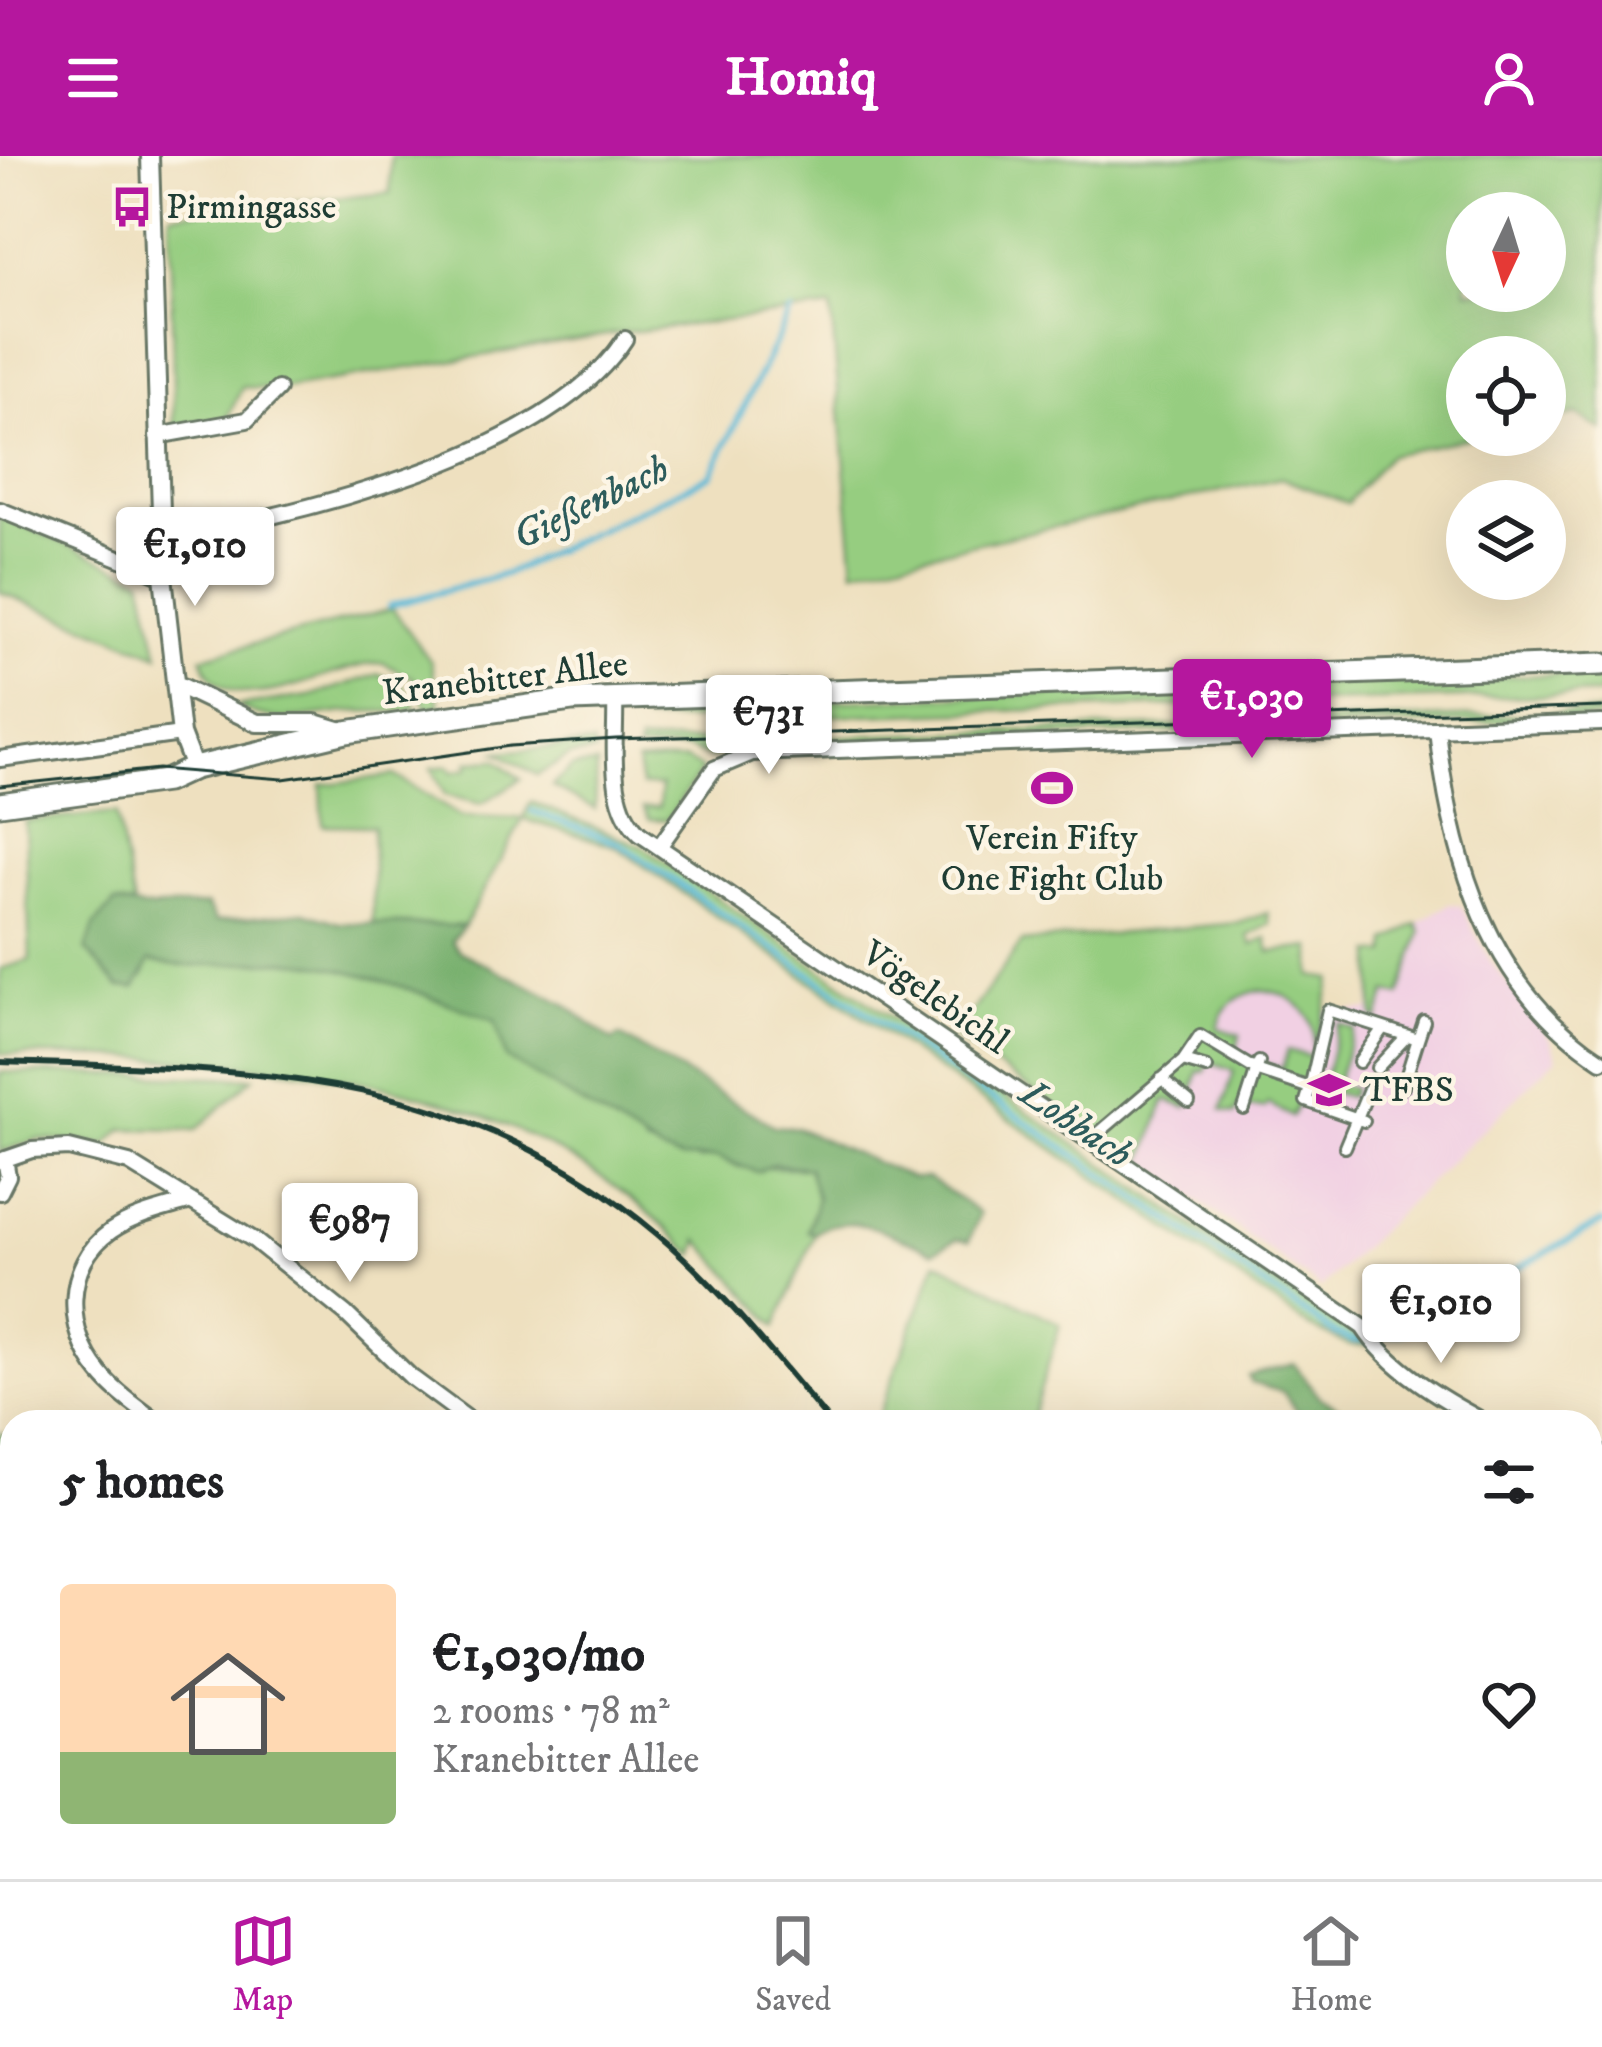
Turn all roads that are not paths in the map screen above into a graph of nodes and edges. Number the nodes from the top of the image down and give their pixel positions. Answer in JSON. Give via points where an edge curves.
{"nodes":[{"id":1,"x":150,"y":156,"type":"edge"},
{"id":2,"x":626,"y":339,"type":"dead end"},
{"id":3,"x":278,"y":389,"type":"dead end"},
{"id":4,"x":157,"y":436,"type":"junction"},
{"id":5,"x":0,"y":510,"type":"edge"},
{"id":6,"x":161,"y":538,"type":"junction"},
{"id":7,"x":163,"y":576,"type":"junction"},
{"id":8,"x":1602,"y":664,"type":"edge"},
{"id":9,"x":178,"y":685,"type":"junction"},
{"id":10,"x":615,"y":697,"type":"junction"},
{"id":11,"x":1602,"y":723,"type":"edge"},
{"id":12,"x":1437,"y":729,"type":"junction"},
{"id":13,"x":346,"y":732,"type":"junction"},
{"id":14,"x":181,"y":734,"type":"junction"},
{"id":15,"x":0,"y":759,"type":"edge"},
{"id":16,"x":194,"y":768,"type":"junction"},
{"id":17,"x":0,"y":804,"type":"edge"},
{"id":18,"x":659,"y":847,"type":"junction"},
{"id":19,"x":1424,"y":1022,"type":"dead end"},
{"id":20,"x":1382,"y":1028,"type":"junction"},
{"id":21,"x":1413,"y":1038,"type":"junction"},
{"id":22,"x":1183,"y":1061,"type":"junction"},
{"id":23,"x":1602,"y":1061,"type":"edge"},
{"id":24,"x":1359,"y":1062,"type":"dead end"},
{"id":25,"x":1257,"y":1066,"type":"junction"},
{"id":26,"x":1207,"y":1067,"type":"dead end"},
{"id":27,"x":1377,"y":1068,"type":"dead end"},
{"id":28,"x":1161,"y":1079,"type":"junction"},
{"id":29,"x":1264,"y":1085,"type":"dead end"},
{"id":30,"x":1403,"y":1087,"type":"dead end"},
{"id":31,"x":1310,"y":1088,"type":"junction"},
{"id":32,"x":1369,"y":1089,"type":"dead end"},
{"id":33,"x":1189,"y":1102,"type":"dead end"},
{"id":34,"x":1244,"y":1108,"type":"dead end"},
{"id":35,"x":1359,"y":1119,"type":"junction"},
{"id":36,"x":1088,"y":1142,"type":"junction"},
{"id":37,"x":1345,"y":1147,"type":"dead end"},
{"id":38,"x":2,"y":1160,"type":"edge"},
{"id":39,"x":0,"y":1192,"type":"edge"},
{"id":40,"x":191,"y":1202,"type":"junction"},
{"id":41,"x":142,"y":1410,"type":"edge"},
{"id":42,"x":456,"y":1410,"type":"edge"},
{"id":43,"x":1463,"y":1410,"type":"edge"}],
"edges":[{"from":1,"to":4,"type":"street"},
{"from":2,"to":6,"type":"street","via":[[581,391],[473,452],[308,505]]},
{"from":3,"to":4,"type":"street","via":[[247,420]]},
{"from":4,"to":6,"type":"street"},
{"from":5,"to":7,"type":"street"},
{"from":6,"to":7,"type":"street"},
{"from":7,"to":9,"type":"street"},
{"from":8,"to":10,"type":"main road","name":"Kranebitter Allee"},
{"from":9,"to":13,"type":"street","via":[[257,723]]},
{"from":9,"to":14,"type":"street"},
{"from":10,"to":13,"type":"main road","name":"Kranebitter Allee"},
{"from":10,"to":18,"type":"street","name":"Vögelebichl","via":[[620,805]]},
{"from":11,"to":12,"type":"street"},
{"from":12,"to":18,"type":"street","via":[[741,755],[707,777]]},
{"from":12,"to":23,"type":"street","via":[[1444,805],[1466,885],[1509,968],[1577,1045]]},
{"from":13,"to":16,"type":"main road","name":"Kranebitter Allee"},
{"from":14,"to":15,"type":"street"},
{"from":14,"to":16,"type":"street"},
{"from":16,"to":17,"type":"main road","name":"Kranebitter Allee","via":[[166,781]]},
{"from":18,"to":36,"type":"street","name":"Vögelebichl"},
{"from":19,"to":21,"type":"street"},
{"from":20,"to":21,"type":"street"},
{"from":20,"to":24,"type":"street"},
{"from":20,"to":31,"type":"street","via":[[1328,1010]]},
{"from":21,"to":27,"type":"street"},
{"from":21,"to":30,"type":"street"},
{"from":22,"to":25,"type":"street","via":[[1200,1036]]},
{"from":22,"to":26,"type":"street"},
{"from":22,"to":28,"type":"street"},
{"from":25,"to":29,"type":"street"},
{"from":25,"to":31,"type":"street"},
{"from":25,"to":34,"type":"street"},
{"from":28,"to":33,"type":"street"},
{"from":28,"to":36,"type":"street"},
{"from":31,"to":35,"type":"street","via":[[1306,1101]]},
{"from":32,"to":35,"type":"street"},
{"from":35,"to":37,"type":"street"},
{"from":36,"to":43,"type":"street","name":"Vögelebichl","via":[[1364,1327],[1375,1346]]},
{"from":38,"to":39,"type":"street","via":[[8,1176]]},
{"from":38,"to":40,"type":"street","via":[[45,1149],[98,1151]]},
{"from":40,"to":41,"type":"street","via":[[111,1231],[76,1286],[81,1347]]},
{"from":40,"to":42,"type":"street","via":[[265,1248]]}]}
